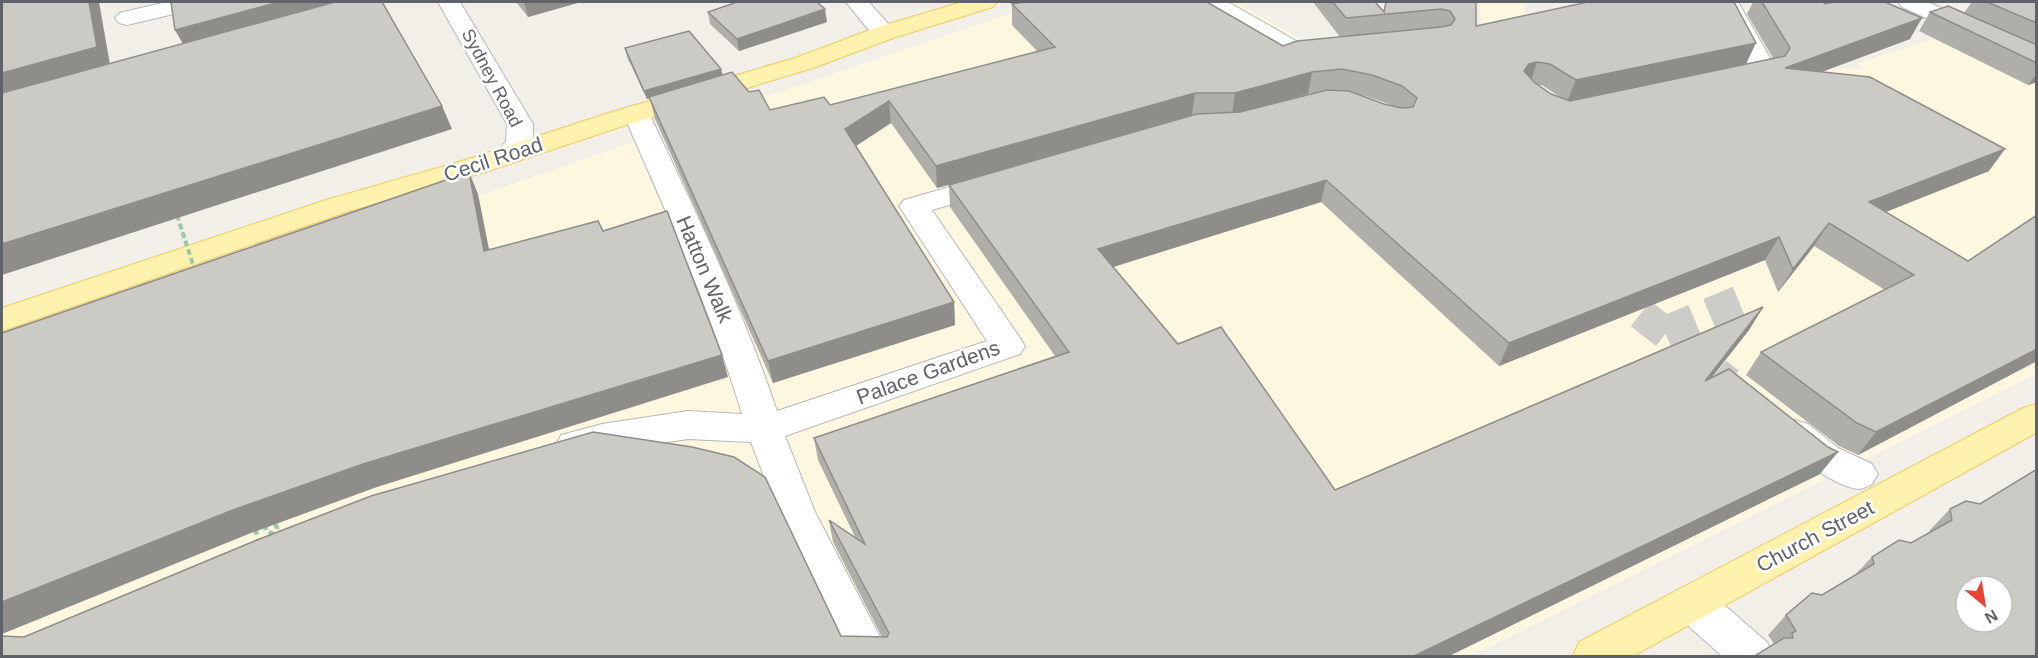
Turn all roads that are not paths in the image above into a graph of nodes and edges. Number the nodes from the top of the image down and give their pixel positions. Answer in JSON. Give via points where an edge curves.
{"nodes":[{"id":1,"x":195,"y":2,"type":"edge"},
{"id":2,"x":449,"y":2,"type":"edge"},
{"id":3,"x":857,"y":2,"type":"edge"},
{"id":4,"x":985,"y":2,"type":"edge"},
{"id":5,"x":1212,"y":2,"type":"edge"},
{"id":6,"x":1727,"y":2,"type":"edge"},
{"id":7,"x":1910,"y":2,"type":"edge"},
{"id":8,"x":127,"y":18,"type":"dead end"},
{"id":9,"x":884,"y":33,"type":"junction"},
{"id":10,"x":1354,"y":46,"type":"edge"},
{"id":11,"x":2037,"y":59,"type":"edge"},
{"id":12,"x":1708,"y":82,"type":"edge"},
{"id":13,"x":636,"y":113,"type":"junction"},
{"id":14,"x":510,"y":154,"type":"junction"},
{"id":15,"x":1015,"y":177,"type":"edge"},
{"id":16,"x":2,"y":320,"type":"edge"},
{"id":17,"x":1773,"y":417,"type":"edge"},
{"id":18,"x":2037,"y":417,"type":"edge"},
{"id":19,"x":765,"y":429,"type":"junction"},
{"id":20,"x":538,"y":455,"type":"edge"},
{"id":21,"x":1859,"y":474,"type":"dead end"},
{"id":22,"x":1692,"y":603,"type":"junction"},
{"id":23,"x":869,"y":657,"type":"edge"},
{"id":24,"x":1594,"y":657,"type":"edge"},
{"id":25,"x":1752,"y":657,"type":"edge"}],
"edges":[{"from":1,"to":8,"type":"street"},
{"from":2,"to":14,"type":"street","name":"Sydney Road","via":[[520,124],[520,142]]},
{"from":3,"to":9,"type":"street"},
{"from":4,"to":9,"type":"main road","name":"Cecil Road"},
{"from":5,"to":10,"type":"street","via":[[1294,49]]},
{"from":6,"to":12,"type":"street","via":[[1764,70]]},
{"from":7,"to":11,"type":"street"},
{"from":9,"to":13,"type":"main road","name":"Cecil Road","via":[[807,62]]},
{"from":13,"to":14,"type":"main road","name":"Cecil Road"},
{"from":13,"to":19,"type":"street","name":"Hatton Walk","via":[[735,342]]},
{"from":14,"to":16,"type":"main road","name":"Cecil Road","via":[[336,206]]},
{"from":15,"to":19,"type":"street","name":"Palace Gardens","via":[[915,206],[1008,346]]},
{"from":17,"to":21,"type":"street","via":[[1825,458]]},
{"from":18,"to":22,"type":"main road","name":"Church Street"},
{"from":19,"to":20,"type":"street","via":[[688,425],[602,438]]},
{"from":19,"to":23,"type":"street","name":"Hatton Walk","via":[[797,514]]},
{"from":22,"to":24,"type":"main road","name":"Church Street"},
{"from":22,"to":25,"type":"street"}]}
